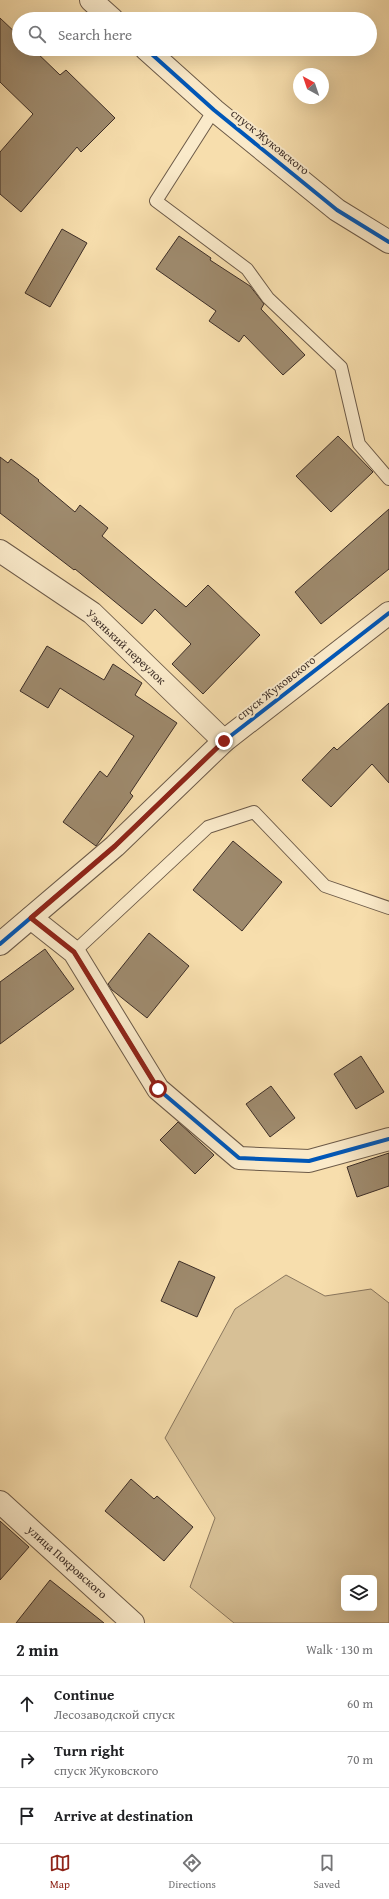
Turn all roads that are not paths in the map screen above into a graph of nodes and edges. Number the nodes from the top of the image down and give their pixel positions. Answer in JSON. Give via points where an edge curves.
{"nodes":[{"id":1,"x":91,"y":0,"type":"edge"},
{"id":2,"x":104,"y":12,"type":"edge"},
{"id":3,"x":154,"y":56,"type":"edge"},
{"id":4,"x":214,"y":110,"type":"junction"},
{"id":5,"x":389,"y":242,"type":"edge"},
{"id":6,"x":389,"y":479,"type":"edge"},
{"id":7,"x":0,"y":551,"type":"edge"},
{"id":8,"x":389,"y":613,"type":"edge"},
{"id":9,"x":224,"y":741,"type":"junction"},
{"id":10,"x":389,"y":908,"type":"edge"},
{"id":11,"x":31,"y":918,"type":"junction"},
{"id":12,"x":0,"y":944,"type":"edge"},
{"id":13,"x":74,"y":952,"type":"junction"},
{"id":14,"x":389,"y":1139,"type":"edge"},
{"id":15,"x":0,"y":1502,"type":"edge"},
{"id":16,"x":133,"y":1623,"type":"edge"}],
"edges":[{"from":1,"to":2,"type":"street"},
{"from":3,"to":4,"type":"street","name":"спуск Жуковского"},
{"from":4,"to":5,"type":"street","name":"спуск Жуковского","via":[[337,210]]},
{"from":4,"to":6,"type":"lane","via":[[156,201],[247,269],[268,298],[341,367],[359,444]]},
{"from":7,"to":9,"type":"street","name":"Узенький переулок","via":[[92,613]]},
{"from":8,"to":9,"type":"street","name":"спуск Жуковского"},
{"from":9,"to":11,"type":"street","name":"спуск Жуковского","via":[[115,846]]},
{"from":10,"to":13,"type":"lane","via":[[325,886],[254,812],[208,827]]},
{"from":11,"to":12,"type":"street","name":"спуск Жуковского"},
{"from":11,"to":13,"type":"street"},
{"from":13,"to":14,"type":"street","via":[[158,1089],[239,1158],[309,1161]]},
{"from":15,"to":16,"type":"street","name":"улица Покровского"}]}
